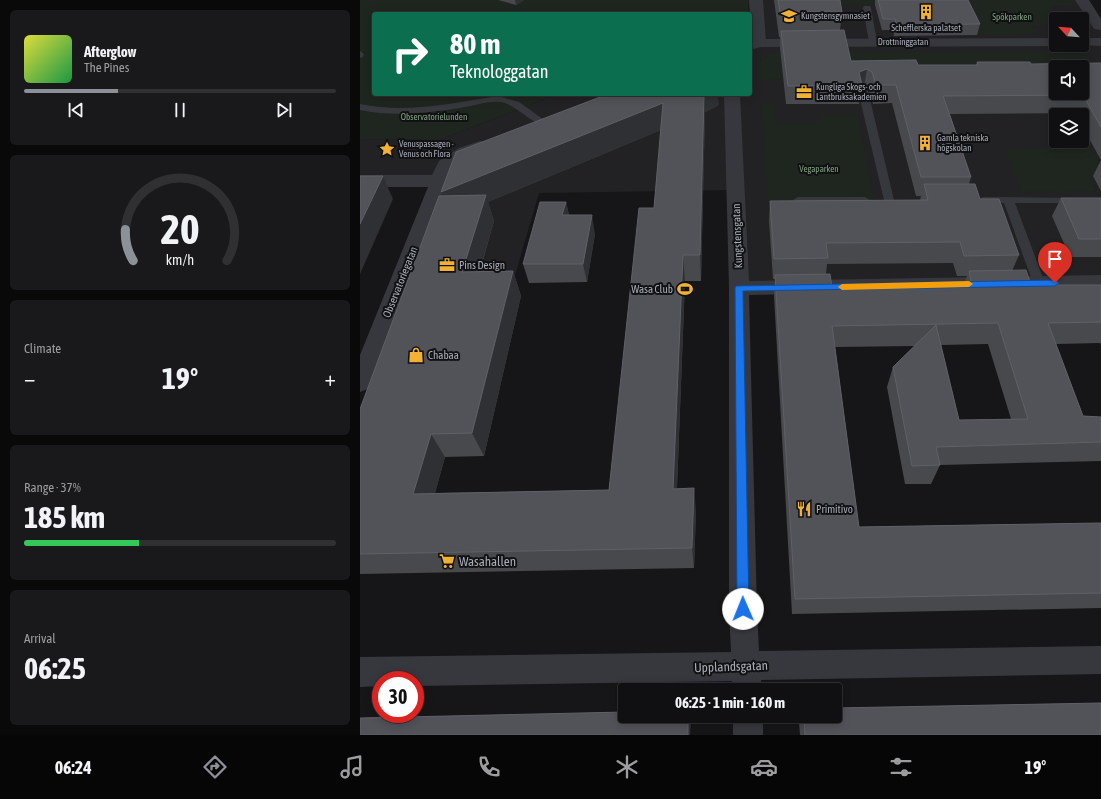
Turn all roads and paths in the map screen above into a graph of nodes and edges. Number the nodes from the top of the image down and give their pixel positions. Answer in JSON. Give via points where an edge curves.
{"nodes":[{"id":1,"x":756,"y":0,"type":"edge"},
{"id":2,"x":1082,"y":0,"type":"edge"},
{"id":3,"x":867,"y":8,"type":"dead end"},
{"id":4,"x":1100,"y":27,"type":"edge"},
{"id":5,"x":874,"y":42,"type":"junction"},
{"id":6,"x":1049,"y":42,"type":"edge"},
{"id":7,"x":1089,"y":42,"type":"edge"},
{"id":8,"x":1101,"y":42,"type":"edge"},
{"id":9,"x":755,"y":44,"type":"edge"},
{"id":10,"x":863,"y":91,"type":"edge"},
{"id":11,"x":732,"y":96,"type":"edge"},
{"id":12,"x":360,"y":107,"type":"edge"},
{"id":13,"x":542,"y":122,"type":"edge"},
{"id":14,"x":493,"y":141,"type":"edge"},
{"id":15,"x":360,"y":181,"type":"edge"},
{"id":16,"x":438,"y":181,"type":"junction"},
{"id":17,"x":798,"y":200,"type":"edge"},
{"id":18,"x":968,"y":200,"type":"edge"},
{"id":19,"x":1008,"y":200,"type":"junction"},
{"id":20,"x":1085,"y":200,"type":"edge"},
{"id":21,"x":1101,"y":282,"type":"edge"},
{"id":22,"x":1039,"y":283,"type":"junction"},
{"id":23,"x":739,"y":288,"type":"junction"},
{"id":24,"x":362,"y":374,"type":"edge"},
{"id":25,"x":1101,"y":660,"type":"edge"},
{"id":26,"x":360,"y":672,"type":"edge"},
{"id":27,"x":747,"y":678,"type":"edge"},
{"id":28,"x":748,"y":723,"type":"edge"},
{"id":29,"x":748,"y":735,"type":"edge"}],
"edges":[{"from":1,"to":9,"type":"street"},
{"from":2,"to":4,"type":"street"},
{"from":3,"to":5,"type":"lane"},
{"from":5,"to":6,"type":"street","name":"Drottninggatan"},
{"from":5,"to":9,"type":"street","name":"Drottninggatan"},
{"from":7,"to":8,"type":"street"},
{"from":10,"to":17,"type":"lane","via":[[885,200]]},
{"from":11,"to":23,"type":"street","name":"Kungstensgatan"},
{"from":12,"to":13,"type":"lane","via":[[372,111],[406,111],[498,99],[518,104]]},
{"from":14,"to":16,"type":"street","via":[[465,152],[445,165]]},
{"from":15,"to":16,"type":"street"},
{"from":16,"to":24,"type":"street","name":"Observatoriegatan"},
{"from":18,"to":19,"type":"lane"},
{"from":19,"to":20,"type":"lane"},
{"from":19,"to":22,"type":"lane"},
{"from":21,"to":22,"type":"street"},
{"from":22,"to":23,"type":"street"},
{"from":23,"to":27,"type":"street","name":"Kungstensgatan","via":[[743,609]]},
{"from":25,"to":27,"type":"street","name":"Upplandsgatan","via":[[797,664]]},
{"from":26,"to":27,"type":"street","name":"Upplandsgatan","via":[[692,668]]},
{"from":28,"to":29,"type":"street"}]}
